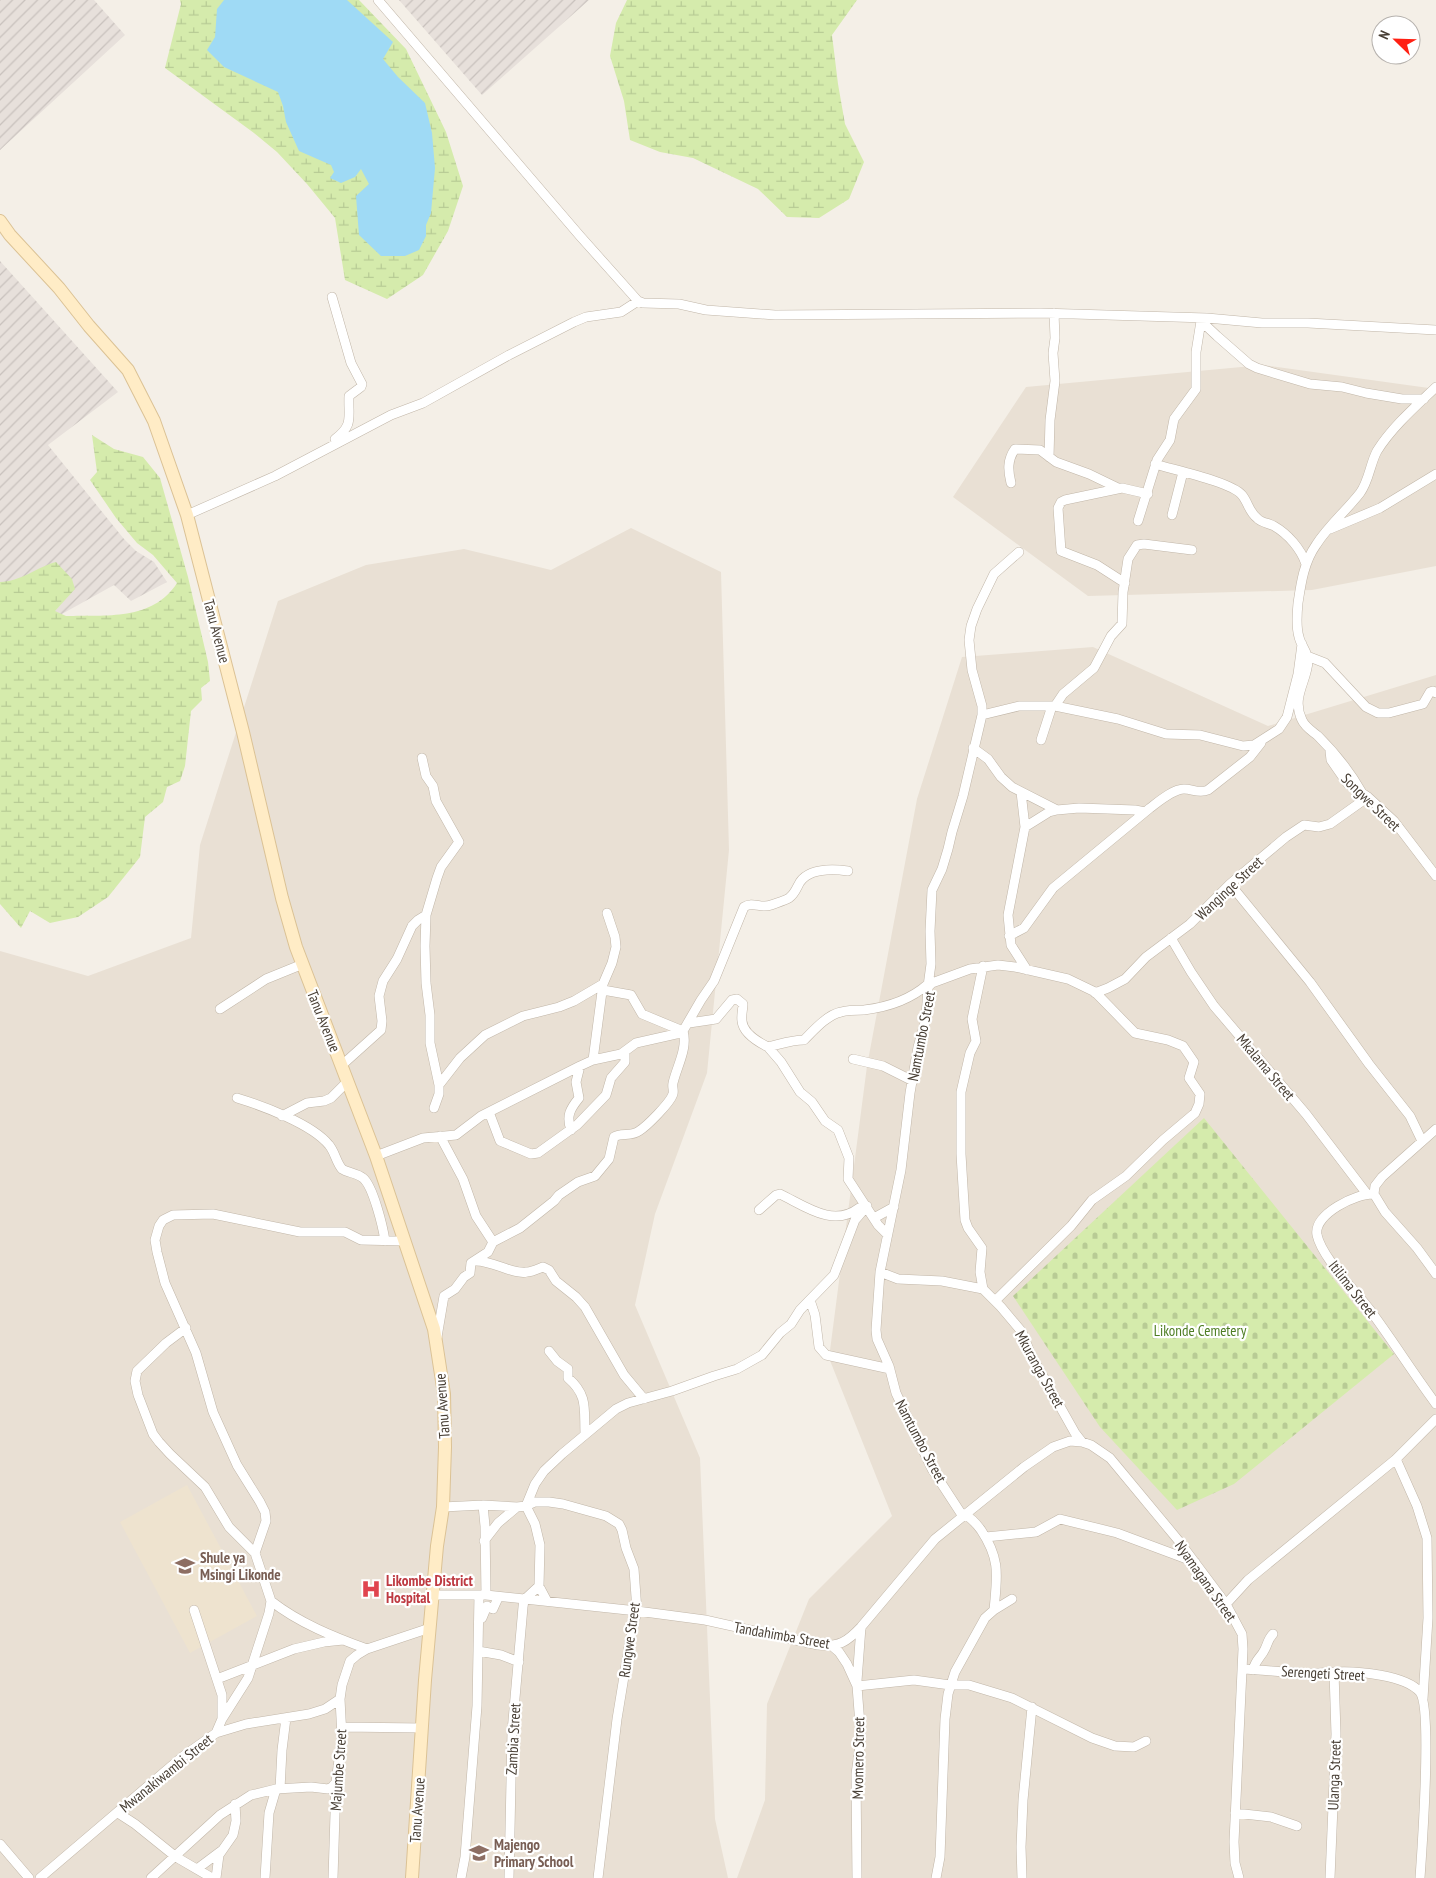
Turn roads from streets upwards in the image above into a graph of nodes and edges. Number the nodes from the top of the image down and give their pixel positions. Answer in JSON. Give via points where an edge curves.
{"nodes":[{"id":1,"x":378,"y":0,"type":"edge"},
{"id":2,"x":0,"y":221,"type":"edge"},
{"id":3,"x":332,"y":297,"type":"dead end"},
{"id":4,"x":638,"y":301,"type":"junction"},
{"id":5,"x":1054,"y":313,"type":"junction"},
{"id":6,"x":1202,"y":320,"type":"junction"},
{"id":7,"x":1436,"y":330,"type":"edge"},
{"id":8,"x":1436,"y":387,"type":"edge"},
{"id":9,"x":1424,"y":400,"type":"junction"},
{"id":10,"x":326,"y":449,"type":"junction"},
{"id":11,"x":1049,"y":457,"type":"junction"},
{"id":12,"x":1155,"y":464,"type":"junction"},
{"id":13,"x":1183,"y":472,"type":"junction"},
{"id":14,"x":1436,"y":474,"type":"edge"},
{"id":15,"x":1012,"y":483,"type":"dead end"},
{"id":16,"x":1118,"y":489,"type":"junction"},
{"id":17,"x":1148,"y":494,"type":"junction"},
{"id":18,"x":187,"y":515,"type":"junction"},
{"id":19,"x":1172,"y":515,"type":"dead end"},
{"id":20,"x":1138,"y":521,"type":"dead end"},
{"id":21,"x":1328,"y":530,"type":"junction"},
{"id":22,"x":1192,"y":550,"type":"dead end"},
{"id":23,"x":1019,"y":552,"type":"dead end"},
{"id":24,"x":1306,"y":564,"type":"junction"},
{"id":25,"x":1125,"y":583,"type":"junction"},
{"id":26,"x":1302,"y":644,"type":"junction"},
{"id":27,"x":1308,"y":656,"type":"junction"},
{"id":28,"x":1436,"y":693,"type":"edge"},
{"id":29,"x":1053,"y":706,"type":"junction"},
{"id":30,"x":982,"y":715,"type":"junction"},
{"id":31,"x":1041,"y":740,"type":"dead end"},
{"id":32,"x":1262,"y":740,"type":"junction"},
{"id":33,"x":974,"y":748,"type":"junction"},
{"id":34,"x":422,"y":758,"type":"dead end"},
{"id":35,"x":1021,"y":792,"type":"junction"},
{"id":36,"x":1365,"y":795,"type":"junction"},
{"id":37,"x":1057,"y":810,"type":"junction"},
{"id":38,"x":1145,"y":812,"type":"junction"},
{"id":39,"x":1025,"y":827,"type":"junction"},
{"id":40,"x":848,"y":871,"type":"dead end"},
{"id":41,"x":1436,"y":876,"type":"edge"},
{"id":42,"x":1230,"y":884,"type":"junction"},
{"id":43,"x":607,"y":913,"type":"dead end"},
{"id":44,"x":426,"y":915,"type":"junction"},
{"id":45,"x":1009,"y":936,"type":"junction"},
{"id":46,"x":1171,"y":938,"type":"junction"},
{"id":47,"x":302,"y":964,"type":"junction"},
{"id":48,"x":983,"y":966,"type":"junction"},
{"id":49,"x":1027,"y":970,"type":"junction"},
{"id":50,"x":928,"y":985,"type":"junction"},
{"id":51,"x":603,"y":987,"type":"junction"},
{"id":52,"x":1095,"y":993,"type":"junction"},
{"id":53,"x":220,"y":1009,"type":"dead end"},
{"id":54,"x":689,"y":1022,"type":"junction"},
{"id":55,"x":684,"y":1031,"type":"junction"},
{"id":56,"x":768,"y":1047,"type":"junction"},
{"id":57,"x":626,"y":1050,"type":"junction"},
{"id":58,"x":853,"y":1059,"type":"dead end"},
{"id":59,"x":593,"y":1060,"type":"junction"},
{"id":60,"x":342,"y":1065,"type":"junction"},
{"id":61,"x":580,"y":1066,"type":"junction"},
{"id":62,"x":348,"y":1081,"type":"junction"},
{"id":63,"x":913,"y":1081,"type":"junction"},
{"id":64,"x":439,"y":1085,"type":"junction"},
{"id":65,"x":237,"y":1098,"type":"dead end"},
{"id":66,"x":434,"y":1108,"type":"dead end"},
{"id":67,"x":489,"y":1112,"type":"junction"},
{"id":68,"x":282,"y":1116,"type":"junction"},
{"id":69,"x":1436,"y":1129,"type":"edge"},
{"id":70,"x":571,"y":1130,"type":"junction"},
{"id":71,"x":440,"y":1136,"type":"junction"},
{"id":72,"x":1422,"y":1141,"type":"junction"},
{"id":73,"x":376,"y":1156,"type":"junction"},
{"id":74,"x":1370,"y":1194,"type":"junction"},
{"id":75,"x":866,"y":1205,"type":"junction"},
{"id":76,"x":894,"y":1207,"type":"junction"},
{"id":77,"x":759,"y":1210,"type":"dead end"},
{"id":78,"x":874,"y":1218,"type":"junction"},
{"id":79,"x":887,"y":1234,"type":"junction"},
{"id":80,"x":385,"y":1241,"type":"junction"},
{"id":81,"x":405,"y":1241,"type":"junction"},
{"id":82,"x":494,"y":1242,"type":"junction"},
{"id":83,"x":476,"y":1261,"type":"junction"},
{"id":84,"x":880,"y":1272,"type":"junction"},
{"id":85,"x":1436,"y":1274,"type":"edge"},
{"id":86,"x":983,"y":1289,"type":"junction"},
{"id":87,"x":810,"y":1300,"type":"junction"},
{"id":88,"x":995,"y":1301,"type":"junction"},
{"id":89,"x":186,"y":1328,"type":"junction"},
{"id":90,"x":436,"y":1342,"type":"junction"},
{"id":91,"x":549,"y":1351,"type":"dead end"},
{"id":92,"x":890,"y":1369,"type":"junction"},
{"id":93,"x":644,"y":1399,"type":"junction"},
{"id":94,"x":1436,"y":1404,"type":"edge"},
{"id":95,"x":1436,"y":1419,"type":"edge"},
{"id":96,"x":586,"y":1433,"type":"junction"},
{"id":97,"x":1082,"y":1442,"type":"junction"},
{"id":98,"x":1396,"y":1459,"type":"junction"},
{"id":99,"x":483,"y":1505,"type":"junction"},
{"id":100,"x":443,"y":1507,"type":"junction"},
{"id":101,"x":522,"y":1507,"type":"junction"},
{"id":102,"x":963,"y":1514,"type":"junction"},
{"id":103,"x":986,"y":1537,"type":"junction"},
{"id":104,"x":484,"y":1542,"type":"junction"},
{"id":105,"x":255,"y":1553,"type":"junction"},
{"id":106,"x":1195,"y":1562,"type":"junction"},
{"id":107,"x":539,"y":1586,"type":"junction"},
{"id":108,"x":433,"y":1595,"type":"junction"},
{"id":109,"x":482,"y":1595,"type":"junction"},
{"id":110,"x":498,"y":1598,"type":"junction"},
{"id":111,"x":1012,"y":1599,"type":"dead end"},
{"id":112,"x":524,"y":1600,"type":"junction"},
{"id":113,"x":547,"y":1601,"type":"junction"},
{"id":114,"x":271,"y":1602,"type":"junction"},
{"id":115,"x":1226,"y":1604,"type":"junction"},
{"id":116,"x":194,"y":1610,"type":"dead end"},
{"id":117,"x":994,"y":1610,"type":"junction"},
{"id":118,"x":637,"y":1611,"type":"junction"},
{"id":119,"x":479,"y":1626,"type":"junction"},
{"id":120,"x":861,"y":1627,"type":"junction"},
{"id":121,"x":430,"y":1628,"type":"junction"},
{"id":122,"x":1272,"y":1634,"type":"dead end"},
{"id":123,"x":343,"y":1640,"type":"junction"},
{"id":124,"x":832,"y":1646,"type":"junction"},
{"id":125,"x":367,"y":1649,"type":"junction"},
{"id":126,"x":478,"y":1651,"type":"junction"},
{"id":127,"x":519,"y":1662,"type":"junction"},
{"id":128,"x":253,"y":1666,"type":"junction"},
{"id":129,"x":1242,"y":1669,"type":"junction"},
{"id":130,"x":1252,"y":1670,"type":"junction"},
{"id":131,"x":1334,"y":1672,"type":"junction"},
{"id":132,"x":217,"y":1679,"type":"junction"},
{"id":133,"x":857,"y":1683,"type":"junction"},
{"id":134,"x":950,"y":1685,"type":"junction"},
{"id":135,"x":340,"y":1699,"type":"junction"},
{"id":136,"x":1423,"y":1701,"type":"junction"},
{"id":137,"x":1032,"y":1708,"type":"junction"},
{"id":138,"x":222,"y":1718,"type":"junction"},
{"id":139,"x":286,"y":1718,"type":"junction"},
{"id":140,"x":342,"y":1727,"type":"junction"},
{"id":141,"x":422,"y":1728,"type":"junction"},
{"id":142,"x":216,"y":1733,"type":"junction"},
{"id":143,"x":1146,"y":1741,"type":"dead end"},
{"id":144,"x":336,"y":1782,"type":"junction"},
{"id":145,"x":278,"y":1789,"type":"junction"},
{"id":146,"x":328,"y":1789,"type":"junction"},
{"id":147,"x":336,"y":1798,"type":"junction"},
{"id":148,"x":235,"y":1804,"type":"junction"},
{"id":149,"x":118,"y":1813,"type":"junction"},
{"id":150,"x":1235,"y":1814,"type":"junction"},
{"id":151,"x":1297,"y":1826,"type":"dead end"},
{"id":152,"x":0,"y":1844,"type":"edge"},
{"id":153,"x":221,"y":1850,"type":"junction"},
{"id":154,"x":176,"y":1857,"type":"junction"},
{"id":155,"x":197,"y":1869,"type":"junction"},
{"id":156,"x":599,"y":1877,"type":"edge"},
{"id":157,"x":28,"y":1878,"type":"edge"},
{"id":158,"x":40,"y":1878,"type":"edge"},
{"id":159,"x":151,"y":1878,"type":"edge"},
{"id":160,"x":212,"y":1878,"type":"edge"},
{"id":161,"x":216,"y":1878,"type":"edge"},
{"id":162,"x":265,"y":1878,"type":"edge"},
{"id":163,"x":332,"y":1878,"type":"edge"},
{"id":164,"x":412,"y":1878,"type":"edge"},
{"id":165,"x":461,"y":1878,"type":"edge"},
{"id":166,"x":509,"y":1878,"type":"edge"},
{"id":167,"x":857,"y":1878,"type":"edge"},
{"id":168,"x":936,"y":1878,"type":"edge"},
{"id":169,"x":1022,"y":1878,"type":"edge"},
{"id":170,"x":1239,"y":1878,"type":"edge"},
{"id":171,"x":1330,"y":1878,"type":"edge"},
{"id":172,"x":1420,"y":1878,"type":"edge"}],
"edges":[{"from":1,"to":4,"type":"street"},
{"from":2,"to":18,"type":"street","name":"Tanu Avenue","via":[[128,370],[154,421]]},
{"from":3,"to":10,"type":"street","via":[[351,363],[362,384],[349,396],[350,421],[347,428]]},
{"from":4,"to":5,"type":"street","via":[[775,315]]},
{"from":4,"to":10,"type":"street","via":[[621,312],[574,322],[423,403],[391,415]]},
{"from":5,"to":6,"type":"street"},
{"from":5,"to":11,"type":"street","via":[[1055,382]]},
{"from":6,"to":7,"type":"street"},
{"from":6,"to":9,"type":"street","via":[[1256,368],[1310,384]]},
{"from":6,"to":12,"type":"street","via":[[1196,352],[1196,389],[1174,419],[1170,440]]},
{"from":8,"to":9,"type":"street"},
{"from":9,"to":21,"type":"street","via":[[1390,433],[1376,453],[1363,489]]},
{"from":10,"to":18,"type":"street"},
{"from":11,"to":15,"type":"street","via":[[1040,450],[1015,449],[1008,465]]},
{"from":11,"to":16,"type":"street"},
{"from":12,"to":13,"type":"street"},
{"from":12,"to":17,"type":"street"},
{"from":13,"to":19,"type":"street"},
{"from":13,"to":24,"type":"street","via":[[1236,490],[1257,519],[1274,526],[1291,540]]},
{"from":14,"to":21,"type":"street","via":[[1380,508]]},
{"from":16,"to":17,"type":"street"},
{"from":16,"to":25,"type":"street","via":[[1061,502],[1058,508],[1060,549],[1097,565]]},
{"from":17,"to":20,"type":"street"},
{"from":18,"to":47,"type":"street","name":"Tanu Avenue","via":[[282,898]]},
{"from":21,"to":24,"type":"street"},
{"from":22,"to":25,"type":"street","via":[[1140,544],[1130,554]]},
{"from":23,"to":30,"type":"street","via":[[994,574],[972,626],[972,670]]},
{"from":24,"to":26,"type":"street","via":[[1298,605]]},
{"from":25,"to":29,"type":"street","via":[[1122,624],[1111,636],[1094,668]]},
{"from":26,"to":27,"type":"street"},
{"from":26,"to":32,"type":"street","via":[[1287,717],[1279,729]]},
{"from":27,"to":28,"type":"street","via":[[1328,665],[1366,707],[1378,713],[1413,708],[1423,704],[1430,692]]},
{"from":27,"to":36,"type":"street","name":"Songwe Street","via":[[1299,689],[1299,712],[1303,723],[1330,750],[1331,760],[1343,777]]},
{"from":29,"to":30,"type":"street","via":[[1019,706]]},
{"from":29,"to":31,"type":"street"},
{"from":29,"to":32,"type":"street","via":[[1118,719],[1166,734],[1200,735],[1243,746]]},
{"from":30,"to":33,"type":"street"},
{"from":32,"to":38,"type":"street","via":[[1250,758],[1208,790],[1180,790]]},
{"from":33,"to":35,"type":"street","via":[[988,759],[1001,777]]},
{"from":33,"to":50,"type":"street","via":[[948,849],[932,890]]},
{"from":34,"to":44,"type":"street","via":[[436,801],[459,842],[436,878]]},
{"from":35,"to":37,"type":"street"},
{"from":35,"to":39,"type":"street"},
{"from":36,"to":41,"type":"street","name":"Songwe Street","via":[[1394,821]]},
{"from":36,"to":42,"type":"street","name":"Wanginge Street","via":[[1330,824],[1299,828]]},
{"from":37,"to":38,"type":"street"},
{"from":37,"to":39,"type":"street"},
{"from":38,"to":45,"type":"street","via":[[1053,888],[1024,928]]},
{"from":39,"to":45,"type":"street","via":[[1008,915]]},
{"from":40,"to":54,"type":"street","via":[[827,870],[808,875],[788,898],[768,906],[744,906],[714,981]]},
{"from":42,"to":46,"type":"street","name":"Wanginge Street","via":[[1190,924]]},
{"from":42,"to":72,"type":"street","via":[[1310,982],[1410,1116]]},
{"from":43,"to":51,"type":"street","via":[[616,947]]},
{"from":44,"to":60,"type":"street","via":[[412,926],[383,981],[380,1030]]},
{"from":44,"to":64,"type":"street","via":[[430,1044]]},
{"from":45,"to":49,"type":"street"},
{"from":46,"to":52,"type":"street","name":"Wanginge Street","via":[[1125,979]]},
{"from":46,"to":74,"type":"street","name":"Mkalama Street","via":[[1214,1006]]},
{"from":47,"to":53,"type":"street","via":[[266,979]]},
{"from":47,"to":60,"type":"street","name":"Tanu Avenue"},
{"from":48,"to":49,"type":"street","name":"Namtumbo Street"},
{"from":48,"to":50,"type":"street","name":"Namtumbo Street"},
{"from":48,"to":86,"type":"street","via":[[972,1021],[976,1041],[961,1092],[964,1216],[982,1248],[980,1272]]},
{"from":49,"to":52,"type":"street","name":"Namtumbo Street","via":[[1068,979]]},
{"from":50,"to":56,"type":"street","via":[[902,1002],[841,1012],[804,1040]]},
{"from":50,"to":63,"type":"street","name":"Namtumbo Street","via":[[926,1019]]},
{"from":51,"to":55,"type":"street","via":[[631,995],[642,1014]]},
{"from":51,"to":59,"type":"street"},
{"from":51,"to":64,"type":"street","via":[[574,1002],[523,1016],[485,1035],[460,1058]]},
{"from":52,"to":88,"type":"street","name":"Namtumbo Street","via":[[1135,1033],[1183,1046],[1194,1062],[1189,1076],[1200,1094],[1199,1104],[1195,1113],[1126,1176],[1092,1200],[1071,1226]]},
{"from":54,"to":55,"type":"street"},
{"from":54,"to":56,"type":"street","via":[[716,1019],[732,1000],[737,999],[743,1004],[742,1022],[746,1031]]},
{"from":55,"to":57,"type":"street","via":[[636,1043]]},
{"from":55,"to":82,"type":"street","via":[[685,1042],[672,1086],[673,1094],[665,1105],[639,1131],[626,1136],[615,1135],[609,1159],[595,1176],[578,1182],[520,1228]]},
{"from":56,"to":75,"type":"street","via":[[824,1121],[839,1132],[849,1158],[848,1179]]},
{"from":57,"to":59,"type":"street"},
{"from":57,"to":70,"type":"street","via":[[625,1062],[611,1078],[606,1095]]},
{"from":58,"to":63,"type":"street","via":[[883,1066]]},
{"from":59,"to":61,"type":"street"},
{"from":60,"to":62,"type":"street","name":"Tanu Avenue"},
{"from":61,"to":67,"type":"street"},
{"from":61,"to":70,"type":"street","via":[[576,1082],[579,1098],[569,1110]]},
{"from":62,"to":68,"type":"street","via":[[331,1098],[307,1103]]},
{"from":62,"to":73,"type":"street","name":"Tanu Avenue"},
{"from":63,"to":76,"type":"street","name":"Namtumbo Street"},
{"from":64,"to":66,"type":"street"},
{"from":65,"to":68,"type":"street"},
{"from":67,"to":70,"type":"street","via":[[498,1139],[531,1154],[541,1151]]},
{"from":67,"to":71,"type":"street","via":[[456,1135]]},
{"from":68,"to":80,"type":"street","via":[[320,1136],[330,1146],[342,1169],[365,1179],[374,1198]]},
{"from":69,"to":72,"type":"street"},
{"from":71,"to":73,"type":"street","via":[[423,1138]]},
{"from":71,"to":82,"type":"street","via":[[463,1179],[476,1216]]},
{"from":72,"to":74,"type":"street","via":[[1377,1183]]},
{"from":73,"to":81,"type":"street","name":"Tanu Avenue"},
{"from":74,"to":85,"type":"street","name":"Mkalama Street"},
{"from":74,"to":94,"type":"street","name":"Itilima Street","via":[[1350,1198],[1325,1217],[1317,1228],[1318,1239]]},
{"from":75,"to":77,"type":"street","via":[[852,1214],[833,1216],[810,1210],[780,1194]]},
{"from":75,"to":78,"type":"street"},
{"from":75,"to":87,"type":"street","via":[[854,1220],[834,1275]]},
{"from":76,"to":78,"type":"street"},
{"from":76,"to":79,"type":"street","name":"Namtumbo Street"},
{"from":78,"to":79,"type":"street"},
{"from":79,"to":84,"type":"street","name":"Namtumbo Street"},
{"from":80,"to":81,"type":"street"},
{"from":80,"to":89,"type":"street","via":[[361,1240],[345,1232],[300,1232],[213,1214],[167,1217],[157,1233],[157,1252],[165,1283]]},
{"from":81,"to":90,"type":"street","name":"Tanu Avenue"},
{"from":82,"to":83,"type":"street","via":[[490,1250]]},
{"from":83,"to":90,"type":"street","via":[[458,1287],[444,1296]]},
{"from":83,"to":93,"type":"street","via":[[520,1272],[543,1267],[549,1270],[556,1282],[585,1307],[618,1367]]},
{"from":84,"to":86,"type":"street","via":[[898,1279],[942,1281]]},
{"from":84,"to":92,"type":"street","name":"Namtumbo Street","via":[[876,1330]]},
{"from":86,"to":88,"type":"street","name":"Mkuranga Street"},
{"from":87,"to":92,"type":"street","via":[[819,1347],[826,1355]]},
{"from":87,"to":93,"type":"street","via":[[758,1358],[736,1369]]},
{"from":88,"to":97,"type":"street","name":"Mkuranga Street","via":[[1022,1332],[1031,1355]]},
{"from":89,"to":105,"type":"street","via":[[213,1412],[237,1465],[265,1512],[266,1521]]},
{"from":89,"to":105,"type":"street","via":[[137,1371],[138,1395],[153,1434],[205,1487],[230,1527]]},
{"from":90,"to":100,"type":"street","name":"Tanu Avenue","via":[[444,1394]]},
{"from":91,"to":96,"type":"street","via":[[568,1369],[568,1378],[582,1395]]},
{"from":92,"to":102,"type":"street","name":"Namtumbo Street","via":[[896,1393],[920,1446]]},
{"from":93,"to":96,"type":"street","via":[[616,1409]]},
{"from":95,"to":98,"type":"street"},
{"from":96,"to":101,"type":"street","via":[[544,1471]]},
{"from":97,"to":102,"type":"street","name":"Tandahimba Street","via":[[1070,1441],[1054,1447]]},
{"from":97,"to":106,"type":"street","name":"Nyamagana Street","via":[[1110,1458]]},
{"from":98,"to":115,"type":"street","via":[[1248,1580]]},
{"from":98,"to":136,"type":"street","via":[[1427,1538],[1428,1618]]},
{"from":99,"to":100,"type":"street","name":"Rungwe Street"},
{"from":99,"to":101,"type":"street","name":"Rungwe Street"},
{"from":99,"to":104,"type":"street"},
{"from":100,"to":108,"type":"street","name":"Tanu Avenue"},
{"from":101,"to":104,"type":"street","via":[[498,1523]]},
{"from":101,"to":107,"type":"street","via":[[535,1524],[540,1545]]},
{"from":101,"to":118,"type":"street","name":"Rungwe Street","via":[[542,1502],[563,1504],[606,1516],[619,1524],[634,1569]]},
{"from":102,"to":103,"type":"street","name":"Namtumbo Street","via":[[977,1524]]},
{"from":102,"to":120,"type":"street","name":"Tandahimba Street","via":[[935,1539]]},
{"from":103,"to":106,"type":"street","via":[[1036,1532],[1060,1519],[1117,1532]]},
{"from":103,"to":117,"type":"street","name":"Namtumbo Street","via":[[995,1558]]},
{"from":104,"to":109,"type":"street"},
{"from":105,"to":114,"type":"street"},
{"from":106,"to":115,"type":"street","name":"Nyamagana Street"},
{"from":107,"to":112,"type":"street"},
{"from":107,"to":113,"type":"street"},
{"from":108,"to":109,"type":"street","name":"Tandahimba Street"},
{"from":108,"to":121,"type":"street","name":"Tanu Avenue"},
{"from":109,"to":110,"type":"street","name":"Tandahimba Street"},
{"from":109,"to":119,"type":"street"},
{"from":110,"to":112,"type":"street","name":"Tandahimba Street"},
{"from":110,"to":119,"type":"street","via":[[493,1609],[487,1606],[484,1610]]},
{"from":111,"to":117,"type":"street"},
{"from":112,"to":113,"type":"street","name":"Tandahimba Street"},
{"from":112,"to":127,"type":"street","name":"Zambia Street"},
{"from":113,"to":118,"type":"street","name":"Tandahimba Street"},
{"from":114,"to":123,"type":"street","via":[[290,1616]]},
{"from":114,"to":128,"type":"street"},
{"from":115,"to":129,"type":"street","name":"Nyamagana Street","via":[[1242,1634]]},
{"from":116,"to":132,"type":"street"},
{"from":117,"to":134,"type":"street","via":[[980,1625]]},
{"from":118,"to":124,"type":"street","name":"Tandahimba Street","via":[[705,1620]]},
{"from":118,"to":156,"type":"street","name":"Rungwe Street","via":[[617,1720]]},
{"from":119,"to":126,"type":"street"},
{"from":120,"to":124,"type":"street","name":"Tandahimba Street","via":[[844,1642]]},
{"from":120,"to":133,"type":"street"},
{"from":121,"to":125,"type":"street","name":"Majumbe Street"},
{"from":121,"to":141,"type":"street","name":"Tanu Avenue"},
{"from":122,"to":130,"type":"street"},
{"from":123,"to":125,"type":"street"},
{"from":123,"to":128,"type":"street","via":[[299,1647]]},
{"from":124,"to":133,"type":"street","name":"Mvomero Street","via":[[842,1656]]},
{"from":125,"to":135,"type":"street","name":"Majumbe Street","via":[[350,1662]]},
{"from":126,"to":127,"type":"street"},
{"from":126,"to":165,"type":"street","via":[[477,1706]]},
{"from":127,"to":166,"type":"street","name":"Zambia Street","via":[[512,1732]]},
{"from":128,"to":132,"type":"street"},
{"from":128,"to":138,"type":"street","via":[[245,1686]]},
{"from":129,"to":130,"type":"street","name":"Serengeti Street"},
{"from":129,"to":150,"type":"street","name":"Nyamagana Street"},
{"from":130,"to":131,"type":"street","name":"Serengeti Street"},
{"from":131,"to":136,"type":"street","name":"Serengeti Street","via":[[1400,1680],[1419,1691]]},
{"from":131,"to":171,"type":"street","name":"Ulanga Street","via":[[1336,1734]]},
{"from":132,"to":138,"type":"street","via":[[223,1699]]},
{"from":133,"to":134,"type":"street","via":[[914,1680]]},
{"from":133,"to":167,"type":"street","name":"Mvomero Street","via":[[861,1738],[856,1774]]},
{"from":134,"to":137,"type":"street","via":[[980,1688]]},
{"from":134,"to":168,"type":"street","via":[[945,1719],[940,1857]]},
{"from":135,"to":139,"type":"street","name":"Mwanakiwambi Street","via":[[326,1709]]},
{"from":135,"to":140,"type":"street","name":"Majumbe Street"},
{"from":136,"to":172,"type":"street","via":[[1425,1792]]},
{"from":137,"to":143,"type":"street","via":[[1115,1746],[1134,1747]]},
{"from":137,"to":169,"type":"street","via":[[1023,1800]]},
{"from":138,"to":142,"type":"street"},
{"from":139,"to":142,"type":"street","name":"Mwanakiwambi Street","via":[[246,1724]]},
{"from":139,"to":145,"type":"street"},
{"from":140,"to":141,"type":"street"},
{"from":140,"to":144,"type":"street","name":"Majumbe Street"},
{"from":141,"to":164,"type":"street","name":"Tanu Avenue"},
{"from":142,"to":149,"type":"street","name":"Mwanakiwambi Street","via":[[182,1757]]},
{"from":144,"to":146,"type":"street"},
{"from":144,"to":147,"type":"street","name":"Majumbe Street"},
{"from":145,"to":146,"type":"street"},
{"from":145,"to":148,"type":"street","via":[[251,1795]]},
{"from":145,"to":162,"type":"street","via":[[269,1813]]},
{"from":146,"to":147,"type":"street"},
{"from":147,"to":163,"type":"street","name":"Majumbe Street"},
{"from":148,"to":153,"type":"street","via":[[233,1835]]},
{"from":148,"to":154,"type":"street"},
{"from":149,"to":154,"type":"street"},
{"from":149,"to":158,"type":"street","name":"Mwanakiwambi Street"},
{"from":150,"to":151,"type":"street","via":[[1271,1817]]},
{"from":150,"to":170,"type":"street","name":"Nyamagana Street","via":[[1235,1863]]},
{"from":152,"to":157,"type":"street"},
{"from":153,"to":155,"type":"street"},
{"from":153,"to":161,"type":"street"},
{"from":154,"to":155,"type":"street"},
{"from":154,"to":159,"type":"street"},
{"from":155,"to":160,"type":"street"}]}
